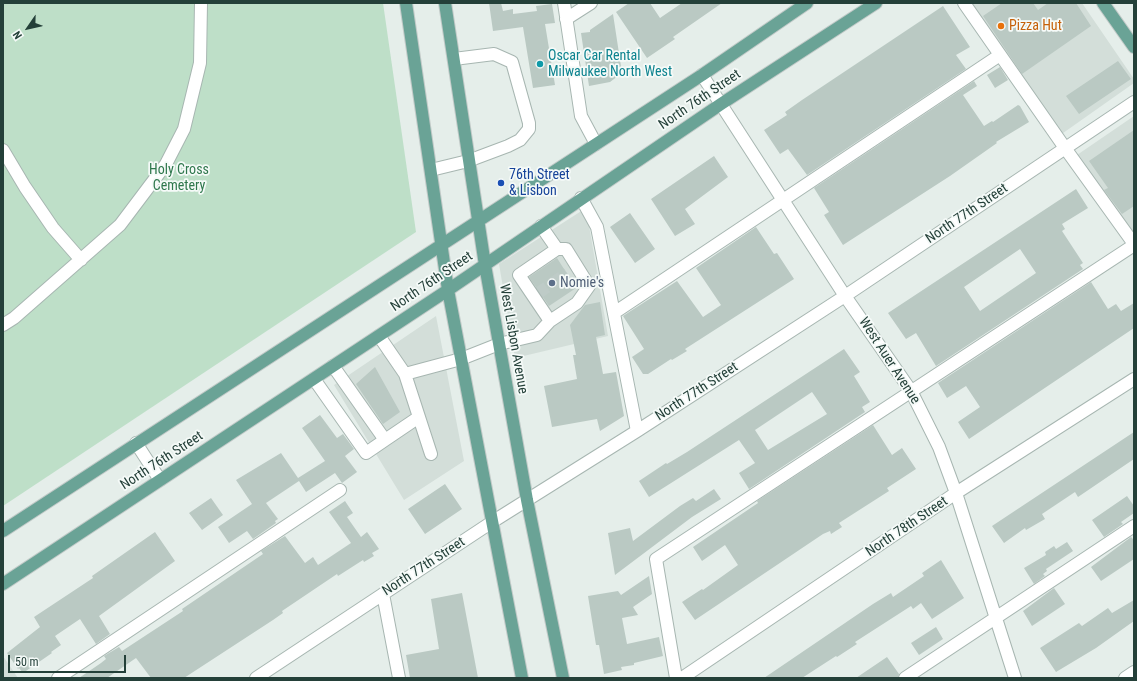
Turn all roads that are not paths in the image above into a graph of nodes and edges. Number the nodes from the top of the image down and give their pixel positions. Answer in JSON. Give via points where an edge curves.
{"nodes":[{"id":1,"x":201,"y":3,"type":"edge"},
{"id":2,"x":406,"y":3,"type":"edge"},
{"id":3,"x":445,"y":3,"type":"edge"},
{"id":4,"x":564,"y":3,"type":"edge"},
{"id":5,"x":591,"y":3,"type":"edge"},
{"id":6,"x":807,"y":3,"type":"edge"},
{"id":7,"x":876,"y":3,"type":"edge"},
{"id":8,"x":964,"y":3,"type":"edge"},
{"id":9,"x":1103,"y":3,"type":"edge"},
{"id":10,"x":566,"y":19,"type":"junction"},
{"id":11,"x":1134,"y":47,"type":"edge"},
{"id":12,"x":1000,"y":54,"type":"junction"},
{"id":13,"x":454,"y":59,"type":"junction"},
{"id":14,"x":702,"y":74,"type":"junction"},
{"id":15,"x":1134,"y":102,"type":"edge"},
{"id":16,"x":721,"y":104,"type":"junction"},
{"id":17,"x":596,"y":144,"type":"junction"},
{"id":18,"x":1065,"y":148,"type":"junction"},
{"id":19,"x":3,"y":150,"type":"edge"},
{"id":20,"x":468,"y":161,"type":"junction"},
{"id":21,"x":431,"y":170,"type":"junction"},
{"id":22,"x":581,"y":198,"type":"junction"},
{"id":23,"x":782,"y":199,"type":"junction"},
{"id":24,"x":478,"y":220,"type":"junction"},
{"id":25,"x":541,"y":226,"type":"junction"},
{"id":26,"x":442,"y":244,"type":"junction"},
{"id":27,"x":1134,"y":244,"type":"edge"},
{"id":28,"x":557,"y":249,"type":"junction"},
{"id":29,"x":81,"y":260,"type":"junction"},
{"id":30,"x":485,"y":265,"type":"junction"},
{"id":31,"x":448,"y":290,"type":"junction"},
{"id":32,"x":845,"y":296,"type":"junction"},
{"id":33,"x":614,"y":313,"type":"junction"},
{"id":34,"x":550,"y":321,"type":"junction"},
{"id":35,"x":3,"y":325,"type":"edge"},
{"id":36,"x":379,"y":336,"type":"junction"},
{"id":37,"x":499,"y":344,"type":"junction"},
{"id":38,"x":461,"y":358,"type":"junction"},
{"id":39,"x":333,"y":366,"type":"junction"},
{"id":40,"x":405,"y":374,"type":"junction"},
{"id":41,"x":314,"y":379,"type":"junction"},
{"id":42,"x":1134,"y":380,"type":"edge"},
{"id":43,"x":911,"y":391,"type":"junction"},
{"id":44,"x":419,"y":417,"type":"junction"},
{"id":45,"x":637,"y":431,"type":"junction"},
{"id":46,"x":385,"y":440,"type":"junction"},
{"id":47,"x":136,"y":442,"type":"junction"},
{"id":48,"x":431,"y":454,"type":"dead end"},
{"id":49,"x":160,"y":480,"type":"junction"},
{"id":50,"x":340,"y":490,"type":"dead end"},
{"id":51,"x":956,"y":494,"type":"junction"},
{"id":52,"x":527,"y":500,"type":"junction"},
{"id":53,"x":492,"y":522,"type":"junction"},
{"id":54,"x":1134,"y":526,"type":"edge"},
{"id":55,"x":3,"y":531,"type":"edge"},
{"id":56,"x":3,"y":584,"type":"edge"},
{"id":57,"x":384,"y":594,"type":"junction"},
{"id":58,"x":996,"y":618,"type":"junction"},
{"id":59,"x":1134,"y":672,"type":"edge"},
{"id":60,"x":58,"y":678,"type":"edge"},
{"id":61,"x":256,"y":678,"type":"edge"},
{"id":62,"x":399,"y":678,"type":"edge"},
{"id":63,"x":522,"y":678,"type":"edge"},
{"id":64,"x":563,"y":678,"type":"edge"},
{"id":65,"x":676,"y":678,"type":"edge"},
{"id":66,"x":682,"y":678,"type":"edge"},
{"id":67,"x":905,"y":678,"type":"edge"},
{"id":68,"x":1015,"y":678,"type":"edge"},
{"id":69,"x":1125,"y":678,"type":"edge"}],
"edges":[{"from":1,"to":29,"type":"street","via":[[200,63],[184,129],[166,164],[144,195],[120,225]]},
{"from":2,"to":21,"type":"main road"},
{"from":3,"to":13,"type":"main road","name":"West Lisbon Avenue"},
{"from":4,"to":10,"type":"street"},
{"from":5,"to":10,"type":"street"},
{"from":6,"to":14,"type":"main road","name":"North 76th Street"},
{"from":7,"to":16,"type":"main road","name":"North 76th Street"},
{"from":8,"to":12,"type":"street"},
{"from":9,"to":11,"type":"main road"},
{"from":10,"to":17,"type":"street","via":[[581,116]]},
{"from":12,"to":18,"type":"street"},
{"from":12,"to":23,"type":"street"},
{"from":13,"to":20,"type":"main road","name":"West Lisbon Avenue"},
{"from":13,"to":20,"type":"street","via":[[494,54],[512,62],[529,123],[520,140]]},
{"from":14,"to":16,"type":"street","name":"West Auer Avenue"},
{"from":14,"to":17,"type":"main road","name":"North 76th Street"},
{"from":15,"to":18,"type":"street","name":"North 77th Street"},
{"from":16,"to":22,"type":"main road","name":"North 76th Street"},
{"from":16,"to":23,"type":"street","name":"West Auer Avenue"},
{"from":17,"to":24,"type":"main road","name":"North 76th Street"},
{"from":18,"to":27,"type":"street"},
{"from":18,"to":32,"type":"street","name":"North 77th Street"},
{"from":19,"to":29,"type":"street","via":[[24,188],[53,228]]},
{"from":20,"to":21,"type":"street"},
{"from":20,"to":24,"type":"main road","name":"West Lisbon Avenue"},
{"from":21,"to":26,"type":"main road"},
{"from":22,"to":25,"type":"main road","name":"North 76th Street"},
{"from":22,"to":33,"type":"street","via":[[597,227]]},
{"from":23,"to":32,"type":"street","name":"West Auer Avenue"},
{"from":23,"to":33,"type":"street"},
{"from":24,"to":26,"type":"main road","name":"North 76th Street"},
{"from":24,"to":30,"type":"main road","name":"West Lisbon Avenue"},
{"from":25,"to":28,"type":"street"},
{"from":25,"to":30,"type":"main road","name":"North 76th Street"},
{"from":26,"to":31,"type":"main road"},
{"from":26,"to":47,"type":"main road","name":"North 76th Street"},
{"from":27,"to":43,"type":"street"},
{"from":28,"to":34,"type":"street","via":[[519,275],[535,295]]},
{"from":28,"to":34,"type":"street","via":[[566,249],[572,270],[590,286],[577,303]]},
{"from":29,"to":35,"type":"street"},
{"from":30,"to":31,"type":"main road","name":"North 76th Street"},
{"from":30,"to":37,"type":"main road","name":"West Lisbon Avenue"},
{"from":31,"to":36,"type":"main road","name":"North 76th Street"},
{"from":31,"to":38,"type":"main road"},
{"from":32,"to":43,"type":"street","name":"West Auer Avenue"},
{"from":32,"to":45,"type":"street","name":"North 77th Street"},
{"from":33,"to":45,"type":"street"},
{"from":34,"to":37,"type":"street","via":[[537,335]]},
{"from":36,"to":39,"type":"main road","name":"North 76th Street"},
{"from":36,"to":40,"type":"street"},
{"from":37,"to":38,"type":"street"},
{"from":37,"to":52,"type":"main road","name":"West Lisbon Avenue"},
{"from":38,"to":40,"type":"street"},
{"from":38,"to":53,"type":"main road"},
{"from":39,"to":41,"type":"main road","name":"North 76th Street"},
{"from":39,"to":46,"type":"street"},
{"from":40,"to":44,"type":"street"},
{"from":41,"to":46,"type":"street","via":[[366,453]]},
{"from":41,"to":49,"type":"main road","name":"North 76th Street"},
{"from":42,"to":51,"type":"street","name":"North 78th Street"},
{"from":43,"to":51,"type":"street","name":"West Auer Avenue","via":[[939,447]]},
{"from":43,"to":65,"type":"street","via":[[656,559]]},
{"from":44,"to":46,"type":"street"},
{"from":44,"to":48,"type":"street"},
{"from":45,"to":52,"type":"street","name":"North 77th Street"},
{"from":47,"to":49,"type":"street"},
{"from":47,"to":55,"type":"main road","name":"North 76th Street"},
{"from":49,"to":56,"type":"main road","name":"North 76th Street"},
{"from":50,"to":60,"type":"street"},
{"from":51,"to":58,"type":"street","name":"West Auer Avenue"},
{"from":51,"to":66,"type":"street","name":"North 78th Street"},
{"from":52,"to":53,"type":"street","name":"North 77th Street"},
{"from":52,"to":64,"type":"main road","name":"West Lisbon Avenue"},
{"from":53,"to":57,"type":"street","name":"North 77th Street"},
{"from":53,"to":63,"type":"main road"},
{"from":54,"to":58,"type":"street"},
{"from":57,"to":61,"type":"street","name":"North 77th Street"},
{"from":57,"to":62,"type":"street"},
{"from":58,"to":67,"type":"street"},
{"from":58,"to":68,"type":"street","name":"West Auer Avenue"},
{"from":59,"to":69,"type":"street"}]}
